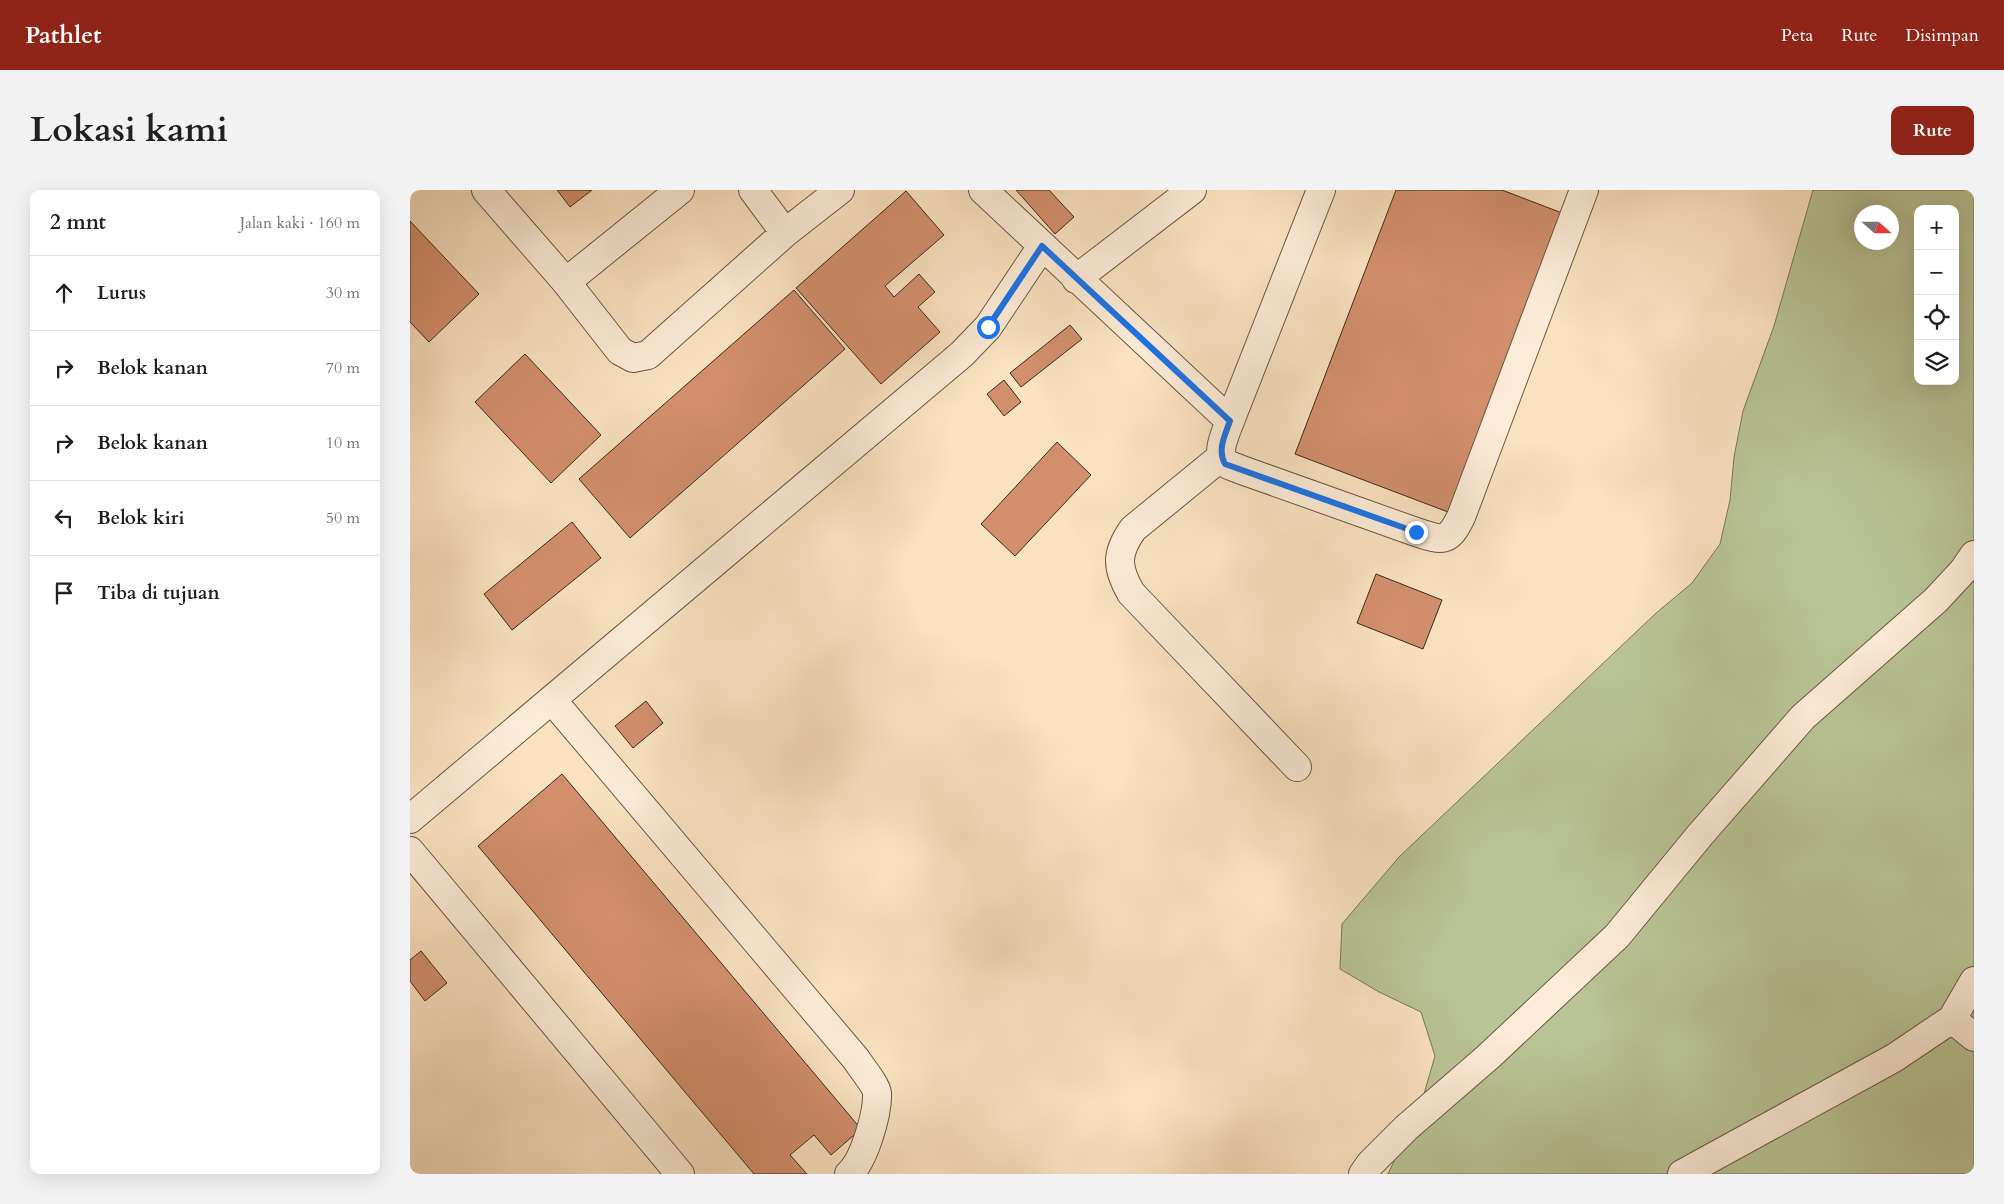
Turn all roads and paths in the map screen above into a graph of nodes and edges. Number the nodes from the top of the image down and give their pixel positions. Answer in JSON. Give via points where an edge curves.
{"nodes":[{"id":1,"x":486,"y":190,"type":"edge"},
{"id":2,"x":680,"y":190,"type":"edge"},
{"id":3,"x":753,"y":190,"type":"edge"},
{"id":4,"x":840,"y":190,"type":"edge"},
{"id":5,"x":983,"y":190,"type":"edge"},
{"id":6,"x":1192,"y":190,"type":"edge"},
{"id":7,"x":1321,"y":190,"type":"edge"},
{"id":8,"x":1584,"y":190,"type":"edge"},
{"id":9,"x":785,"y":233,"type":"junction"},
{"id":10,"x":1042,"y":246,"type":"junction"},
{"id":11,"x":1076,"y":279,"type":"junction"},
{"id":12,"x":566,"y":282,"type":"junction"},
{"id":13,"x":1230,"y":421,"type":"junction"},
{"id":14,"x":1221,"y":457,"type":"junction"},
{"id":15,"x":1974,"y":555,"type":"edge"},
{"id":16,"x":552,"y":700,"type":"junction"},
{"id":17,"x":1297,"y":767,"type":"dead end"},
{"id":18,"x":410,"y":819,"type":"edge"},
{"id":19,"x":410,"y":851,"type":"edge"},
{"id":20,"x":1974,"y":982,"type":"edge"},
{"id":21,"x":1952,"y":1020,"type":"junction"},
{"id":22,"x":1974,"y":1037,"type":"edge"},
{"id":23,"x":680,"y":1174,"type":"edge"},
{"id":24,"x":849,"y":1174,"type":"edge"},
{"id":25,"x":1363,"y":1174,"type":"edge"},
{"id":26,"x":1682,"y":1174,"type":"edge"}],
"edges":[{"from":1,"to":12,"type":"lane"},
{"from":2,"to":12,"type":"lane"},
{"from":3,"to":9,"type":"lane"},
{"from":4,"to":9,"type":"lane"},
{"from":5,"to":10,"type":"lane"},
{"from":6,"to":11,"type":"lane"},
{"from":7,"to":13,"type":"lane"},
{"from":8,"to":14,"type":"lane","via":[[1453,533],[1445,538],[1434,538],[1225,464]]},
{"from":9,"to":12,"type":"lane","via":[[648,354],[633,358],[620,351]]},
{"from":10,"to":11,"type":"lane"},
{"from":10,"to":16,"type":"lane","via":[[988,327],[962,354]]},
{"from":11,"to":13,"type":"lane"},
{"from":13,"to":14,"type":"lane"},
{"from":14,"to":17,"type":"lane","via":[[1133,529],[1123,543],[1121,576],[1131,593]]},
{"from":15,"to":25,"type":"lane","via":[[1936,600],[1803,717],[1617,936],[1488,1057],[1406,1128]]},
{"from":16,"to":18,"type":"lane"},
{"from":16,"to":24,"type":"lane","via":[[856,1059],[872,1083],[877,1091],[874,1122],[856,1168]]},
{"from":19,"to":23,"type":"lane"},
{"from":20,"to":21,"type":"lane"},
{"from":21,"to":22,"type":"lane"},
{"from":21,"to":26,"type":"lane","via":[[1894,1058]]}]}
